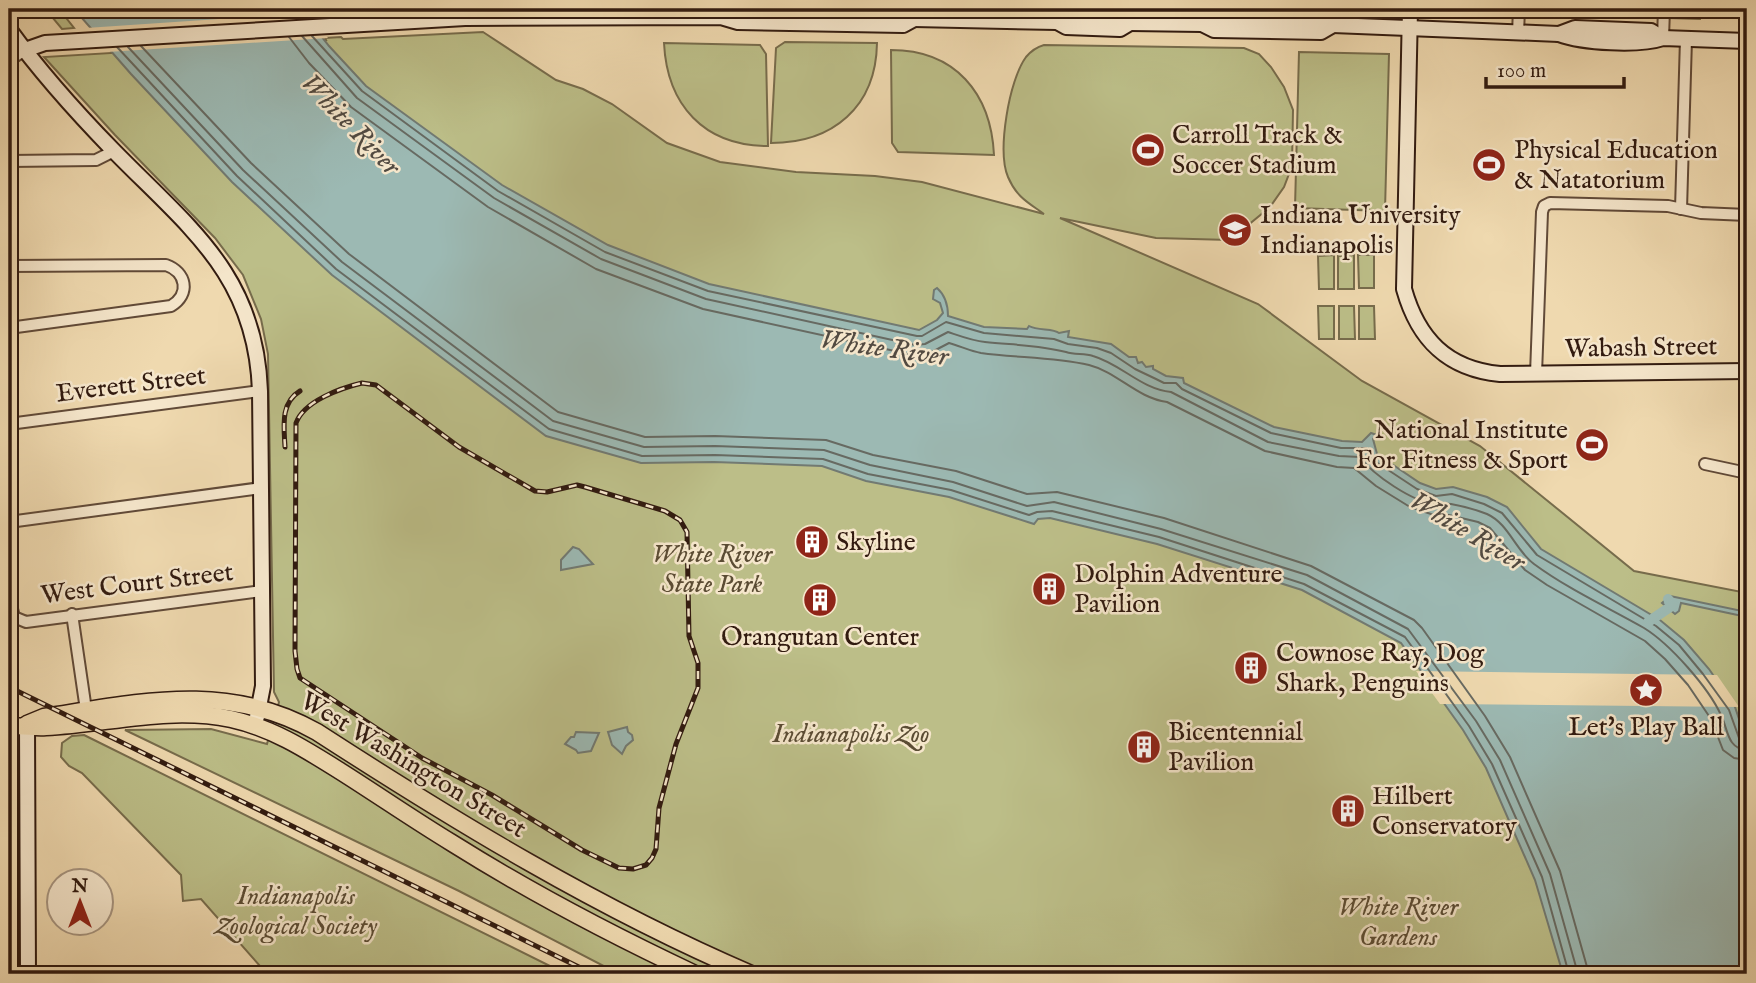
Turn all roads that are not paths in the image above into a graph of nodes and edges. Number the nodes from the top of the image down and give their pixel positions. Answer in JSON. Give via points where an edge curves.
{"nodes":[{"id":1,"x":1409,"y":9,"type":"edge"},
{"id":2,"x":1519,"y":9,"type":"edge"},
{"id":3,"x":1664,"y":9,"type":"edge"},
{"id":4,"x":465,"y":13,"type":"edge"},
{"id":5,"x":583,"y":13,"type":"edge"},
{"id":6,"x":1046,"y":14,"type":"edge"},
{"id":7,"x":9,"y":29,"type":"edge"},
{"id":8,"x":1409,"y":29,"type":"junction"},
{"id":9,"x":1518,"y":33,"type":"junction"},
{"id":10,"x":1663,"y":38,"type":"junction"},
{"id":11,"x":1686,"y":39,"type":"junction"},
{"id":12,"x":1747,"y":41,"type":"edge"},
{"id":13,"x":25,"y":50,"type":"junction"},
{"id":14,"x":9,"y":58,"type":"edge"},
{"id":15,"x":114,"y":151,"type":"junction"},
{"id":16,"x":9,"y":161,"type":"edge"},
{"id":17,"x":1681,"y":209,"type":"junction"},
{"id":18,"x":1747,"y":215,"type":"edge"},
{"id":19,"x":9,"y":266,"type":"edge"},
{"id":20,"x":9,"y":328,"type":"edge"},
{"id":21,"x":1747,"y":371,"type":"edge"},
{"id":22,"x":1536,"y":374,"type":"junction"},
{"id":23,"x":260,"y":391,"type":"junction"},
{"id":24,"x":9,"y":424,"type":"edge"},
{"id":25,"x":1705,"y":464,"type":"dead end"},
{"id":26,"x":1747,"y":473,"type":"edge"},
{"id":27,"x":261,"y":488,"type":"junction"},
{"id":28,"x":9,"y":522,"type":"edge"},
{"id":29,"x":262,"y":591,"type":"junction"},
{"id":30,"x":9,"y":597,"type":"edge"},
{"id":31,"x":72,"y":614,"type":"junction"},
{"id":32,"x":259,"y":707,"type":"junction"},
{"id":33,"x":86,"y":710,"type":"junction"},
{"id":34,"x":27,"y":724,"type":"junction"},
{"id":35,"x":255,"y":726,"type":"junction"},
{"id":36,"x":9,"y":727,"type":"edge"},
{"id":37,"x":28,"y":974,"type":"edge"},
{"id":38,"x":695,"y":974,"type":"edge"},
{"id":39,"x":751,"y":974,"type":"edge"}],
"edges":[{"from":1,"to":8,"type":"main road","name":"Wabash Street"},
{"from":2,"to":9,"type":"street"},
{"from":3,"to":10,"type":"street"},
{"from":4,"to":5,"type":"main road"},
{"from":4,"to":13,"type":"main road","via":[[444,19],[45,43]]},
{"from":5,"to":6,"type":"main road","via":[[721,17],[738,22],[903,24],[914,19]]},
{"from":6,"to":8,"type":"main road","via":[[1066,27],[1120,29],[1130,23],[1202,24],[1214,30],[1321,32],[1333,25]]},
{"from":7,"to":13,"type":"main road"},
{"from":8,"to":9,"type":"main road"},
{"from":8,"to":22,"type":"main road","name":"Wabash Street","via":[[1403,269],[1410,310],[1434,348],[1458,363],[1482,372]]},
{"from":9,"to":10,"type":"main road","via":[[1559,34],[1575,40],[1651,42]]},
{"from":10,"to":11,"type":"main road"},
{"from":11,"to":12,"type":"main road"},
{"from":11,"to":17,"type":"street"},
{"from":13,"to":14,"type":"street"},
{"from":13,"to":15,"type":"main road"},
{"from":15,"to":16,"type":"street","via":[[96,160]]},
{"from":15,"to":23,"type":"main road","via":[[208,246],[229,276],[254,336]]},
{"from":17,"to":18,"type":"street"},
{"from":17,"to":22,"type":"street","via":[[1544,206]]},
{"from":19,"to":20,"type":"street","via":[[169,266],[179,273],[184,285],[181,297],[171,306]]},
{"from":21,"to":22,"type":"main road","name":"Wabash Street"},
{"from":23,"to":24,"type":"street","name":"Everett Street"},
{"from":23,"to":27,"type":"main road"},
{"from":25,"to":26,"type":"street"},
{"from":27,"to":28,"type":"street"},
{"from":27,"to":29,"type":"main road"},
{"from":29,"to":31,"type":"street","name":"West Court Street"},
{"from":29,"to":32,"type":"main road"},
{"from":30,"to":31,"type":"street","name":"West Court Street","via":[[17,620]]},
{"from":31,"to":33,"type":"street"},
{"from":32,"to":33,"type":"main road","name":"West Washington Street","via":[[193,699]]},
{"from":32,"to":35,"type":"main road"},
{"from":32,"to":39,"type":"main road","name":"West Washington Street","via":[[317,732],[462,824],[567,883]]},
{"from":33,"to":34,"type":"main road","name":"West Washington Street"},
{"from":34,"to":35,"type":"main road","name":"West Washington Street","via":[[46,727],[184,714],[218,716]]},
{"from":34,"to":36,"type":"main road","name":"West Washington Street"},
{"from":34,"to":37,"type":"main road"},
{"from":35,"to":38,"type":"main road","name":"West Washington Street","via":[[299,745],[561,907]]}]}
